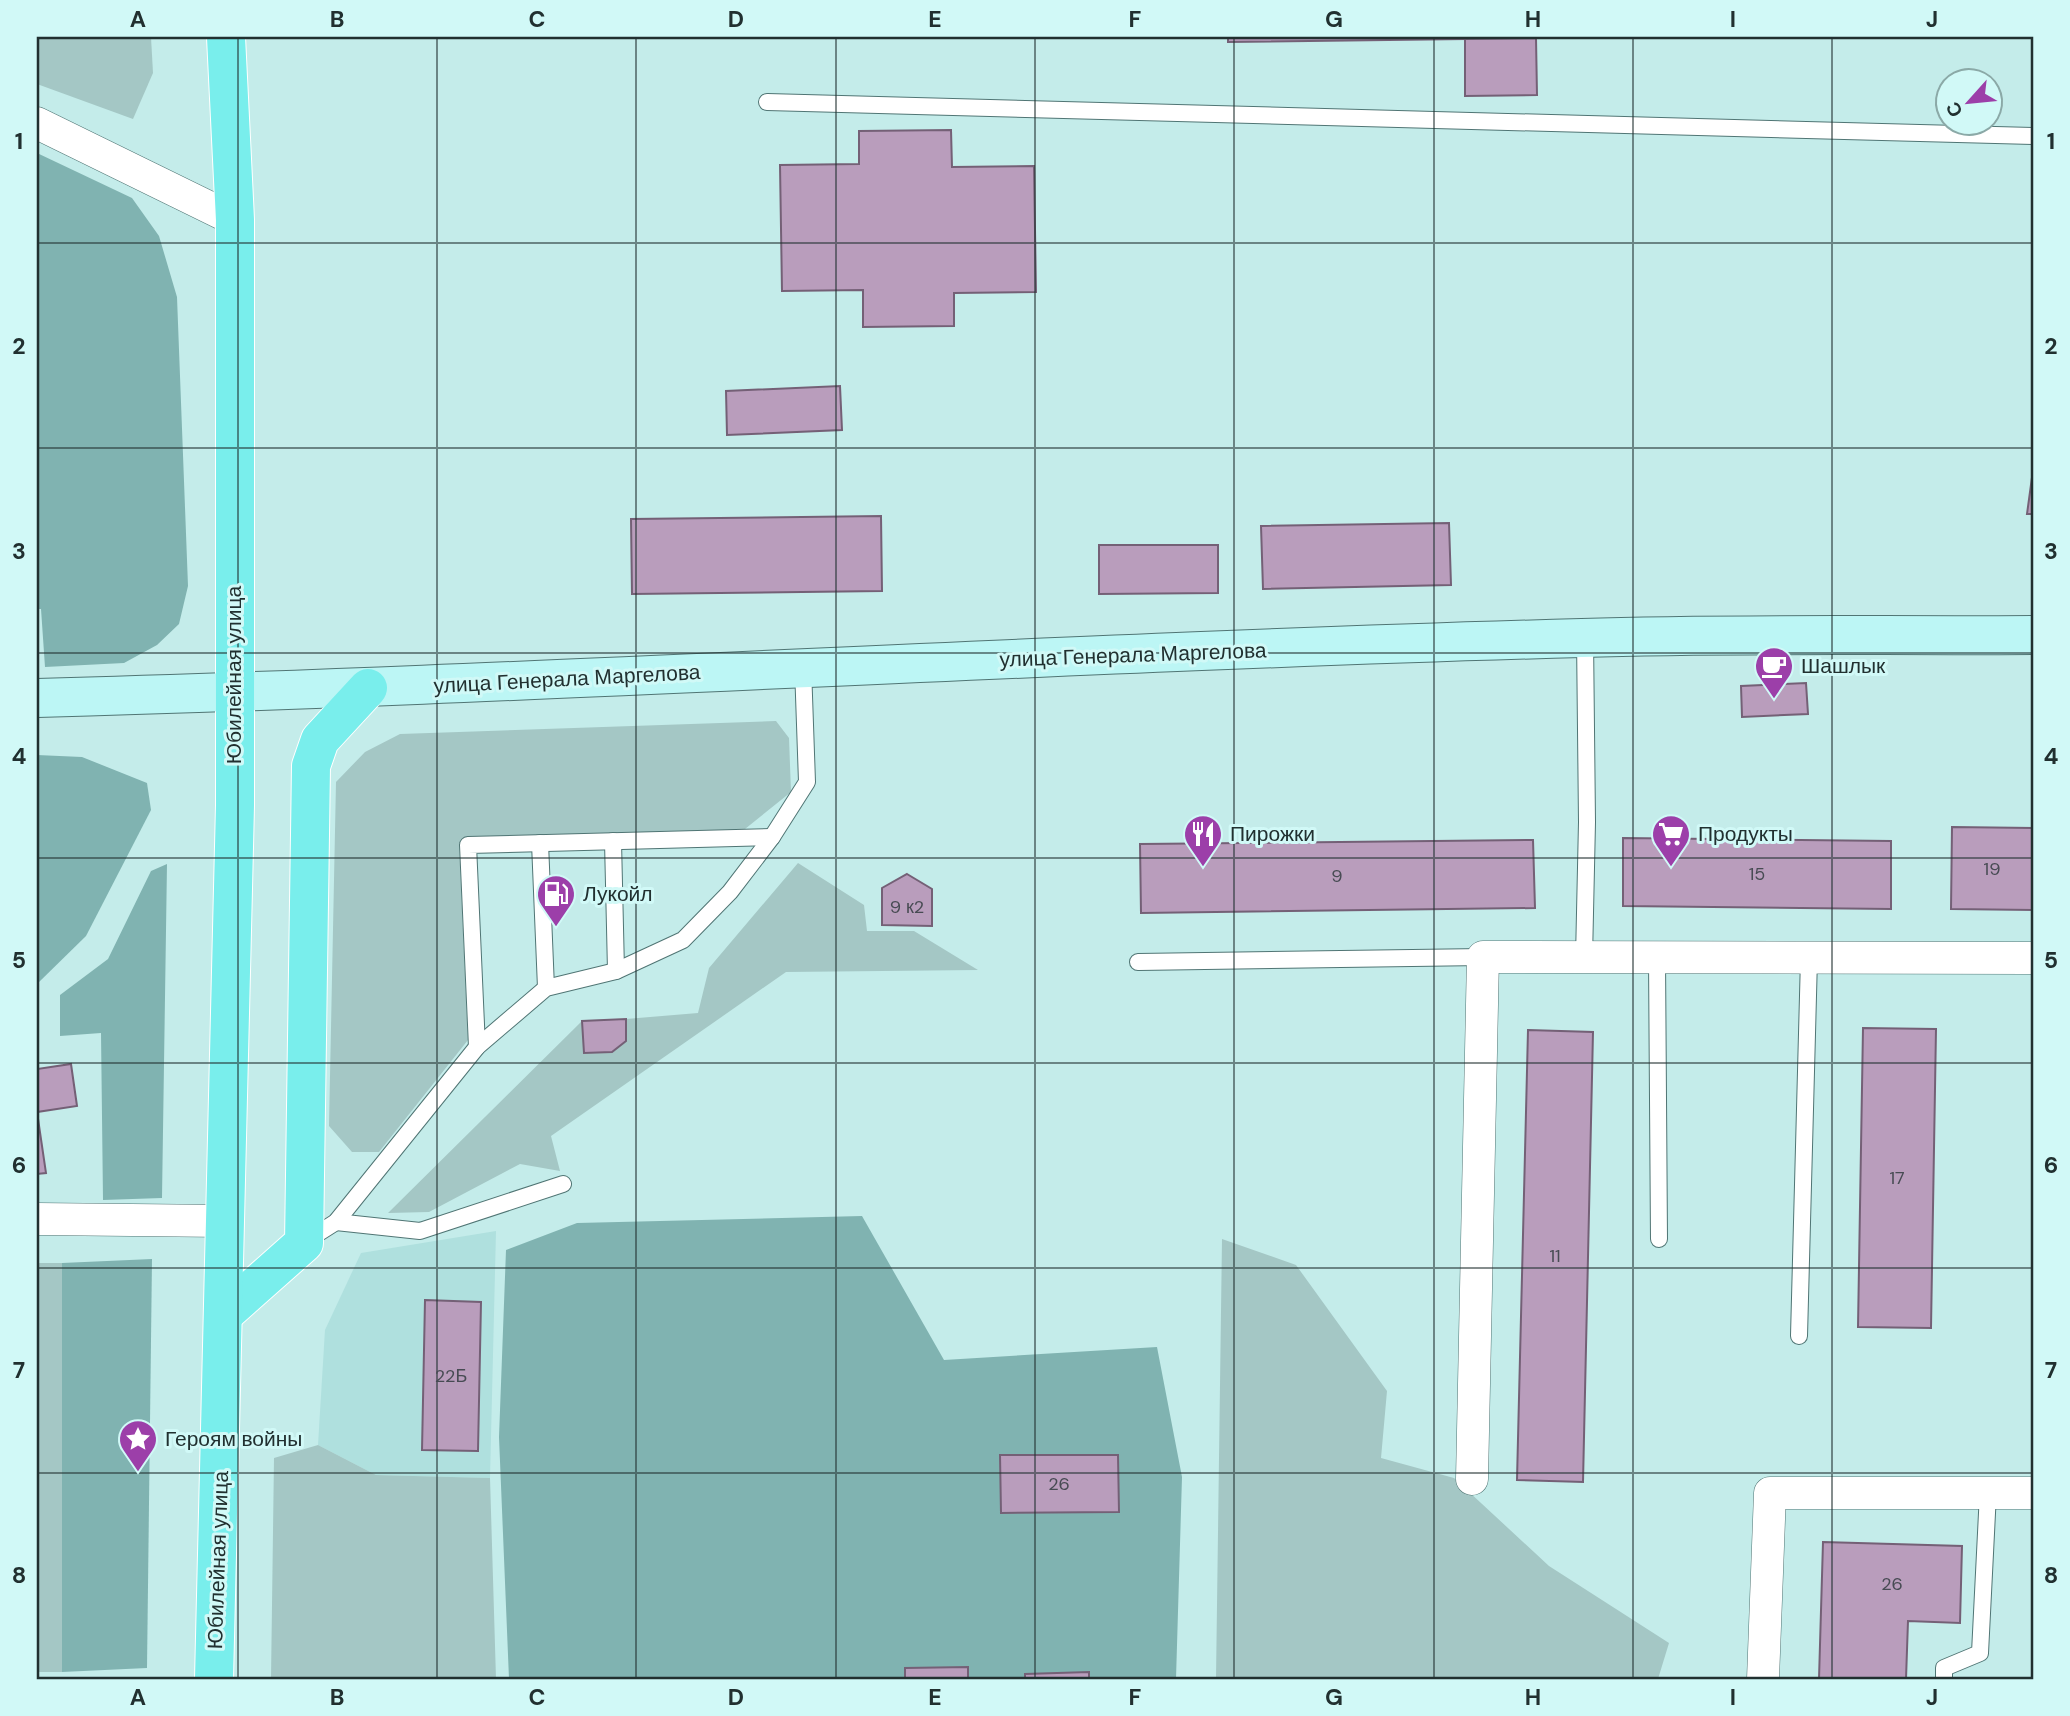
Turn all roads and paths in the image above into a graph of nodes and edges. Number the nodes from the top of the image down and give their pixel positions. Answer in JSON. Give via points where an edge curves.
{"nodes":[{"id":1,"x":226,"y":37,"type":"edge"},
{"id":2,"x":767,"y":102,"type":"dead end"},
{"id":3,"x":37,"y":123,"type":"edge"},
{"id":4,"x":2033,"y":136,"type":"edge"},
{"id":5,"x":235,"y":220,"type":"junction"},
{"id":6,"x":2033,"y":635,"type":"edge"},
{"id":7,"x":1585,"y":637,"type":"junction"},
{"id":8,"x":803,"y":667,"type":"junction"},
{"id":9,"x":368,"y":688,"type":"junction"},
{"id":10,"x":233,"y":693,"type":"junction"},
{"id":11,"x":37,"y":698,"type":"edge"},
{"id":12,"x":772,"y":837,"type":"junction"},
{"id":13,"x":613,"y":841,"type":"junction"},
{"id":14,"x":540,"y":843,"type":"junction"},
{"id":15,"x":1483,"y":957,"type":"junction"},
{"id":16,"x":1584,"y":958,"type":"junction"},
{"id":17,"x":1657,"y":958,"type":"junction"},
{"id":18,"x":1809,"y":958,"type":"junction"},
{"id":19,"x":2033,"y":958,"type":"edge"},
{"id":20,"x":1138,"y":962,"type":"dead end"},
{"id":21,"x":616,"y":971,"type":"junction"},
{"id":22,"x":546,"y":988,"type":"junction"},
{"id":23,"x":477,"y":1047,"type":"junction"},
{"id":24,"x":563,"y":1184,"type":"dead end"},
{"id":25,"x":37,"y":1219,"type":"edge"},
{"id":26,"x":225,"y":1221,"type":"junction"},
{"id":27,"x":337,"y":1222,"type":"junction"},
{"id":28,"x":1659,"y":1239,"type":"dead end"},
{"id":29,"x":304,"y":1242,"type":"junction"},
{"id":30,"x":224,"y":1314,"type":"junction"},
{"id":31,"x":1799,"y":1336,"type":"dead end"},
{"id":32,"x":1472,"y":1479,"type":"dead end"},
{"id":33,"x":1988,"y":1493,"type":"junction"},
{"id":34,"x":2033,"y":1493,"type":"edge"},
{"id":35,"x":214,"y":1679,"type":"edge"},
{"id":36,"x":1763,"y":1679,"type":"edge"},
{"id":37,"x":1944,"y":1679,"type":"edge"}],
"edges":[{"from":1,"to":5,"type":"main road","name":"Юбилейная улица"},
{"from":2,"to":4,"type":"lane"},
{"from":3,"to":5,"type":"street"},
{"from":5,"to":10,"type":"main road","name":"Юбилейная улица"},
{"from":6,"to":7,"type":"main road","name":"улица Генерала Маргелова"},
{"from":7,"to":8,"type":"main road","name":"улица Генерала Маргелова"},
{"from":7,"to":16,"type":"lane"},
{"from":8,"to":9,"type":"main road","name":"улица Генерала Маргелова"},
{"from":8,"to":12,"type":"lane","via":[[807,782]]},
{"from":9,"to":10,"type":"main road","name":"улица Генерала Маргелова"},
{"from":9,"to":29,"type":"main road","via":[[320,740],[312,766]]},
{"from":10,"to":11,"type":"main road","name":"улица Генерала Маргелова"},
{"from":10,"to":26,"type":"main road","name":"Юбилейная улица","via":[[235,805]]},
{"from":12,"to":13,"type":"lane"},
{"from":12,"to":21,"type":"lane","via":[[730,892],[683,940]]},
{"from":13,"to":14,"type":"lane"},
{"from":13,"to":21,"type":"lane"},
{"from":14,"to":22,"type":"lane"},
{"from":14,"to":23,"type":"lane","via":[[468,845]]},
{"from":15,"to":16,"type":"street"},
{"from":15,"to":20,"type":"lane"},
{"from":15,"to":32,"type":"street"},
{"from":16,"to":17,"type":"street"},
{"from":17,"to":18,"type":"street"},
{"from":17,"to":28,"type":"lane"},
{"from":18,"to":19,"type":"street"},
{"from":18,"to":31,"type":"lane"},
{"from":21,"to":22,"type":"lane"},
{"from":22,"to":23,"type":"lane"},
{"from":23,"to":27,"type":"lane"},
{"from":24,"to":27,"type":"lane","via":[[420,1231]]},
{"from":25,"to":26,"type":"street"},
{"from":26,"to":30,"type":"main road","name":"Юбилейная улица"},
{"from":27,"to":29,"type":"lane"},
{"from":29,"to":30,"type":"main road"},
{"from":30,"to":35,"type":"main road","name":"Юбилейная улица"},
{"from":33,"to":34,"type":"street"},
{"from":33,"to":36,"type":"street","via":[[1770,1493]]},
{"from":33,"to":37,"type":"lane","via":[[1980,1653],[1944,1668]]}]}
